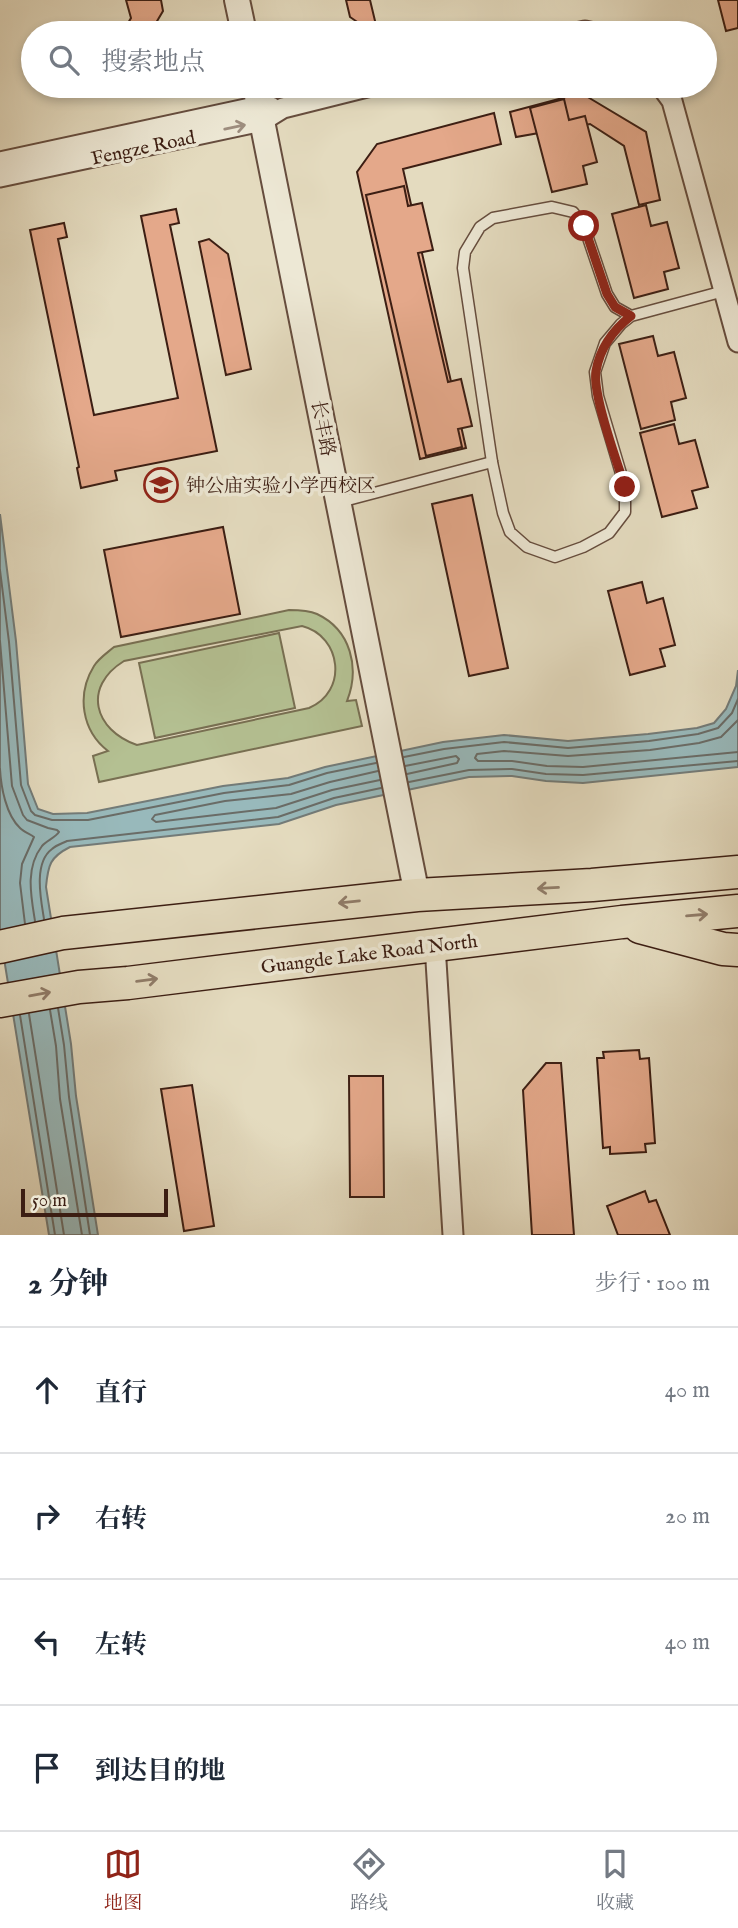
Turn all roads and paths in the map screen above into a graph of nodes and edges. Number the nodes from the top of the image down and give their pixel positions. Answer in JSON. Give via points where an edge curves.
{"nodes":[{"id":1,"x":237,"y":0,"type":"edge"},
{"id":2,"x":241,"y":21,"type":"edge"},
{"id":3,"x":304,"y":98,"type":"edge"},
{"id":4,"x":670,"y":98,"type":"edge"},
{"id":5,"x":265,"y":105,"type":"edge"},
{"id":6,"x":0,"y":162,"type":"edge"},
{"id":7,"x":0,"y":177,"type":"edge"},
{"id":8,"x":724,"y":291,"type":"junction"},
{"id":9,"x":631,"y":316,"type":"junction"},
{"id":10,"x":738,"y":342,"type":"edge"},
{"id":11,"x":492,"y":462,"type":"junction"},
{"id":12,"x":338,"y":502,"type":"junction"},
{"id":13,"x":738,"y":850,"type":"edge"},
{"id":14,"x":738,"y":872,"type":"edge"},
{"id":15,"x":592,"y":885,"type":"junction"},
{"id":16,"x":416,"y":895,"type":"junction"},
{"id":17,"x":738,"y":911,"type":"edge"},
{"id":18,"x":622,"y":922,"type":"junction"},
{"id":19,"x":435,"y":945,"type":"junction"},
{"id":20,"x":0,"y":947,"type":"edge"},
{"id":21,"x":738,"y":950,"type":"edge"},
{"id":22,"x":0,"y":1001,"type":"edge"},
{"id":23,"x":453,"y":1235,"type":"edge"}],
"edges":[{"from":1,"to":2,"type":"street"},
{"from":3,"to":5,"type":"street","name":"Fengze Road"},
{"from":4,"to":8,"type":"street"},
{"from":5,"to":6,"type":"street","name":"Fengze Road"},
{"from":7,"to":5,"type":"street","name":"Fengze Road","one_way":true},
{"from":5,"to":12,"type":"street","name":"长丰路"},
{"from":8,"to":9,"type":"lane"},
{"from":8,"to":10,"type":"street"},
{"from":9,"to":11,"type":"lane","via":[[605,344],[595,372],[625,487],[625,512],[609,533],[555,557],[527,547],[510,532]]},
{"from":9,"to":11,"type":"lane","via":[[615,307],[607,294],[584,226],[573,212],[552,206],[493,218],[480,227],[465,252],[463,268]]},
{"from":11,"to":12,"type":"lane"},
{"from":12,"to":16,"type":"street","name":"长丰路"},
{"from":13,"to":15,"type":"main road","via":[[640,860]]},
{"from":14,"to":15,"type":"main road"},
{"from":15,"to":16,"type":"main road","one_way":true},
{"from":16,"to":20,"type":"main road","one_way":true,"via":[[63,933]]},
{"from":18,"to":17,"type":"main road","name":"Guangde Lake Road North","one_way":true},
{"from":18,"to":19,"type":"main road","name":"Guangde Lake Road North"},
{"from":18,"to":21,"type":"main road"},
{"from":22,"to":19,"type":"main road","name":"Guangde Lake Road North","one_way":true,"via":[[79,987]]},
{"from":19,"to":23,"type":"street"}]}
